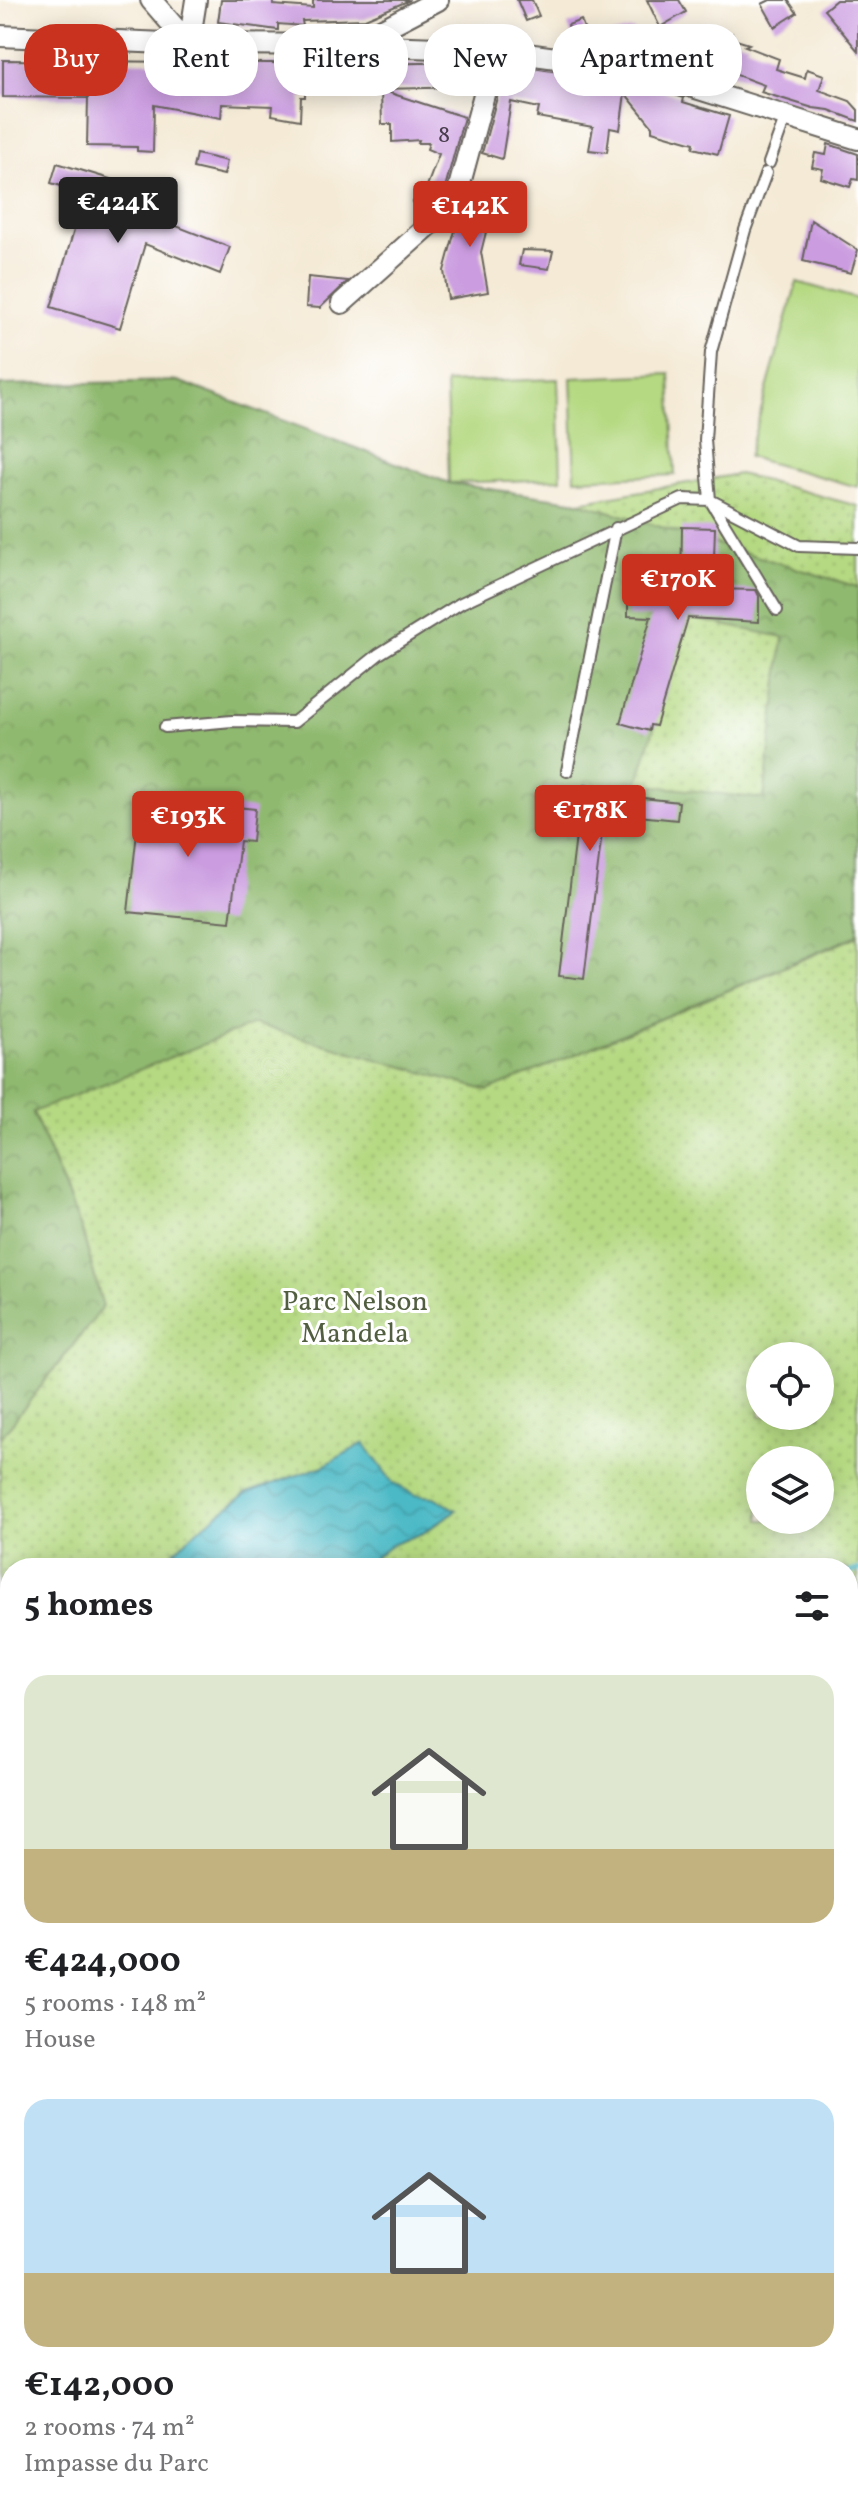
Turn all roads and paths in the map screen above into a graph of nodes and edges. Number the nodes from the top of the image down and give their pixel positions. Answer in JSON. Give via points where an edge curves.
{"nodes":[{"id":1,"x":151,"y":0,"type":"edge"},
{"id":2,"x":196,"y":0,"type":"edge"},
{"id":3,"x":438,"y":0,"type":"edge"},
{"id":4,"x":172,"y":24,"type":"edge"},
{"id":5,"x":192,"y":24,"type":"edge"},
{"id":6,"x":393,"y":24,"type":"edge"},
{"id":7,"x":0,"y":36,"type":"edge"},
{"id":8,"x":144,"y":42,"type":"edge"},
{"id":9,"x":536,"y":55,"type":"edge"},
{"id":10,"x":484,"y":96,"type":"edge"},
{"id":11,"x":786,"y":116,"type":"junction"},
{"id":12,"x":858,"y":139,"type":"edge"},
{"id":13,"x":342,"y":303,"type":"dead end"},
{"id":14,"x":710,"y":500,"type":"junction"},
{"id":15,"x":616,"y":528,"type":"junction"},
{"id":16,"x":858,"y":548,"type":"edge"},
{"id":17,"x":777,"y":610,"type":"dead end"},
{"id":18,"x":165,"y":727,"type":"dead end"},
{"id":19,"x":567,"y":771,"type":"dead end"}],
"edges":[{"from":1,"to":4,"type":"street"},
{"from":2,"to":5,"type":"street"},
{"from":3,"to":6,"type":"street"},
{"from":7,"to":8,"type":"street"},
{"from":9,"to":11,"type":"street","via":[[632,68]]},
{"from":10,"to":13,"type":"street","via":[[455,202]]},
{"from":11,"to":12,"type":"street"},
{"from":11,"to":14,"type":"lane","via":[[745,230],[711,352],[705,440]]},
{"from":14,"to":15,"type":"lane","via":[[682,499]]},
{"from":14,"to":16,"type":"lane","via":[[799,546]]},
{"from":14,"to":17,"type":"lane"},
{"from":15,"to":18,"type":"lane","via":[[461,603],[379,654],[294,722]]},
{"from":15,"to":19,"type":"lane"}]}
